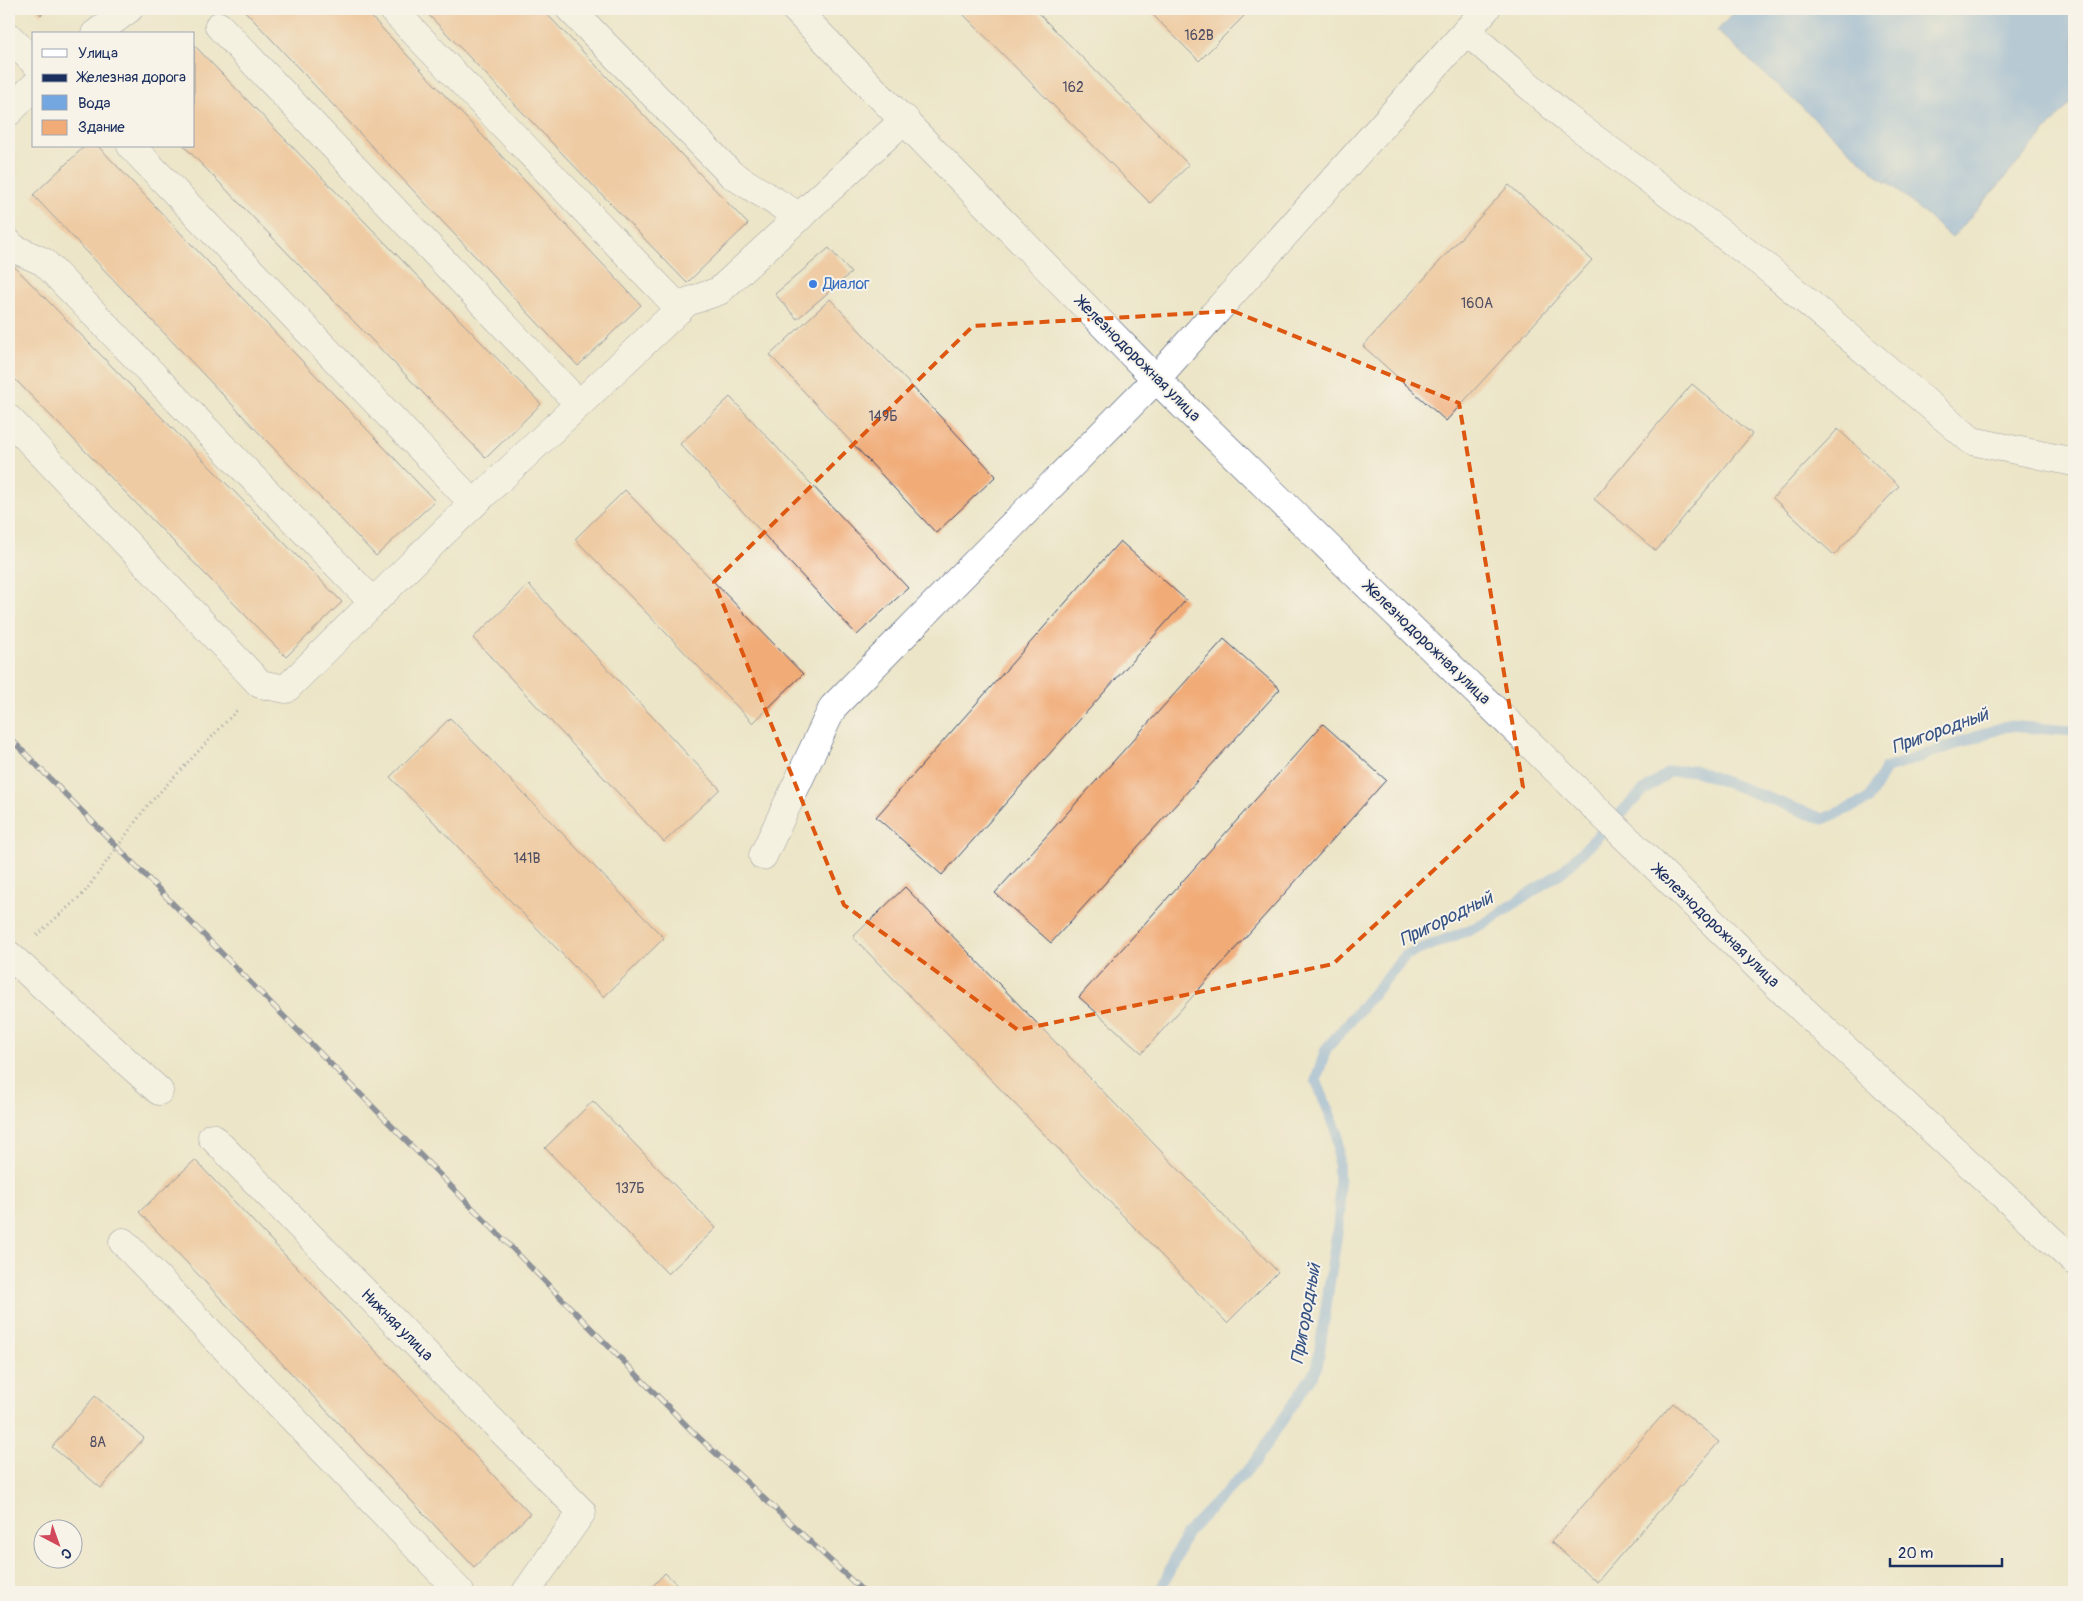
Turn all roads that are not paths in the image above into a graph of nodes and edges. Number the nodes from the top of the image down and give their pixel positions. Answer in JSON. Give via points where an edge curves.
{"nodes":[{"id":1,"x":129,"y":9,"type":"edge"},
{"id":2,"x":392,"y":9,"type":"edge"},
{"id":3,"x":570,"y":9,"type":"edge"},
{"id":4,"x":795,"y":9,"type":"edge"},
{"id":5,"x":1486,"y":9,"type":"edge"},
{"id":6,"x":218,"y":26,"type":"dead end"},
{"id":7,"x":1466,"y":31,"type":"junction"},
{"id":8,"x":98,"y":32,"type":"edge"},
{"id":9,"x":9,"y":36,"type":"edge"},
{"id":10,"x":32,"y":60,"type":"edge"},
{"id":11,"x":32,"y":88,"type":"edge"},
{"id":12,"x":9,"y":112,"type":"edge"},
{"id":13,"x":904,"y":120,"type":"junction"},
{"id":14,"x":134,"y":148,"type":"edge"},
{"id":15,"x":800,"y":217,"type":"junction"},
{"id":16,"x":9,"y":243,"type":"edge"},
{"id":17,"x":680,"y":309,"type":"junction"},
{"id":18,"x":1156,"y":379,"type":"junction"},
{"id":19,"x":579,"y":404,"type":"junction"},
{"id":20,"x":9,"y":419,"type":"edge"},
{"id":21,"x":2074,"y":462,"type":"edge"},
{"id":22,"x":474,"y":504,"type":"junction"},
{"id":23,"x":373,"y":602,"type":"junction"},
{"id":24,"x":763,"y":856,"type":"dead end"},
{"id":25,"x":10,"y":958,"type":"edge"},
{"id":26,"x":159,"y":1091,"type":"dead end"},
{"id":27,"x":212,"y":1137,"type":"dead end"},
{"id":28,"x":123,"y":1242,"type":"dead end"},
{"id":29,"x":2074,"y":1261,"type":"edge"},
{"id":30,"x":460,"y":1592,"type":"edge"},
{"id":31,"x":526,"y":1592,"type":"edge"}],
"edges":[{"from":1,"to":8,"type":"main road"},
{"from":2,"to":17,"type":"main road"},
{"from":3,"to":15,"type":"main road","via":[[731,174]]},
{"from":4,"to":13,"type":"main road","name":"Железнодорожная улица"},
{"from":5,"to":7,"type":"main road"},
{"from":6,"to":19,"type":"main road"},
{"from":7,"to":18,"type":"main road"},
{"from":7,"to":21,"type":"main road","via":[[1564,116],[1765,266],[1972,441]]},
{"from":9,"to":10,"type":"main road"},
{"from":11,"to":12,"type":"main road"},
{"from":13,"to":15,"type":"main road"},
{"from":13,"to":18,"type":"main road","name":"Железнодорожная улица"},
{"from":14,"to":22,"type":"main road"},
{"from":15,"to":17,"type":"main road","via":[[719,291],[687,302]]},
{"from":16,"to":23,"type":"main road","via":[[44,262]]},
{"from":17,"to":19,"type":"main road"},
{"from":18,"to":24,"type":"main road","via":[[833,707]]},
{"from":18,"to":29,"type":"main road","name":"Железнодорожная улица","via":[[1785,993]]},
{"from":19,"to":22,"type":"main road"},
{"from":20,"to":23,"type":"main road","via":[[260,684],[286,689]]},
{"from":22,"to":23,"type":"main road"},
{"from":25,"to":26,"type":"main road"},
{"from":27,"to":31,"type":"main road","name":"Нижняя улица","via":[[582,1512]]},
{"from":28,"to":30,"type":"main road"}]}
